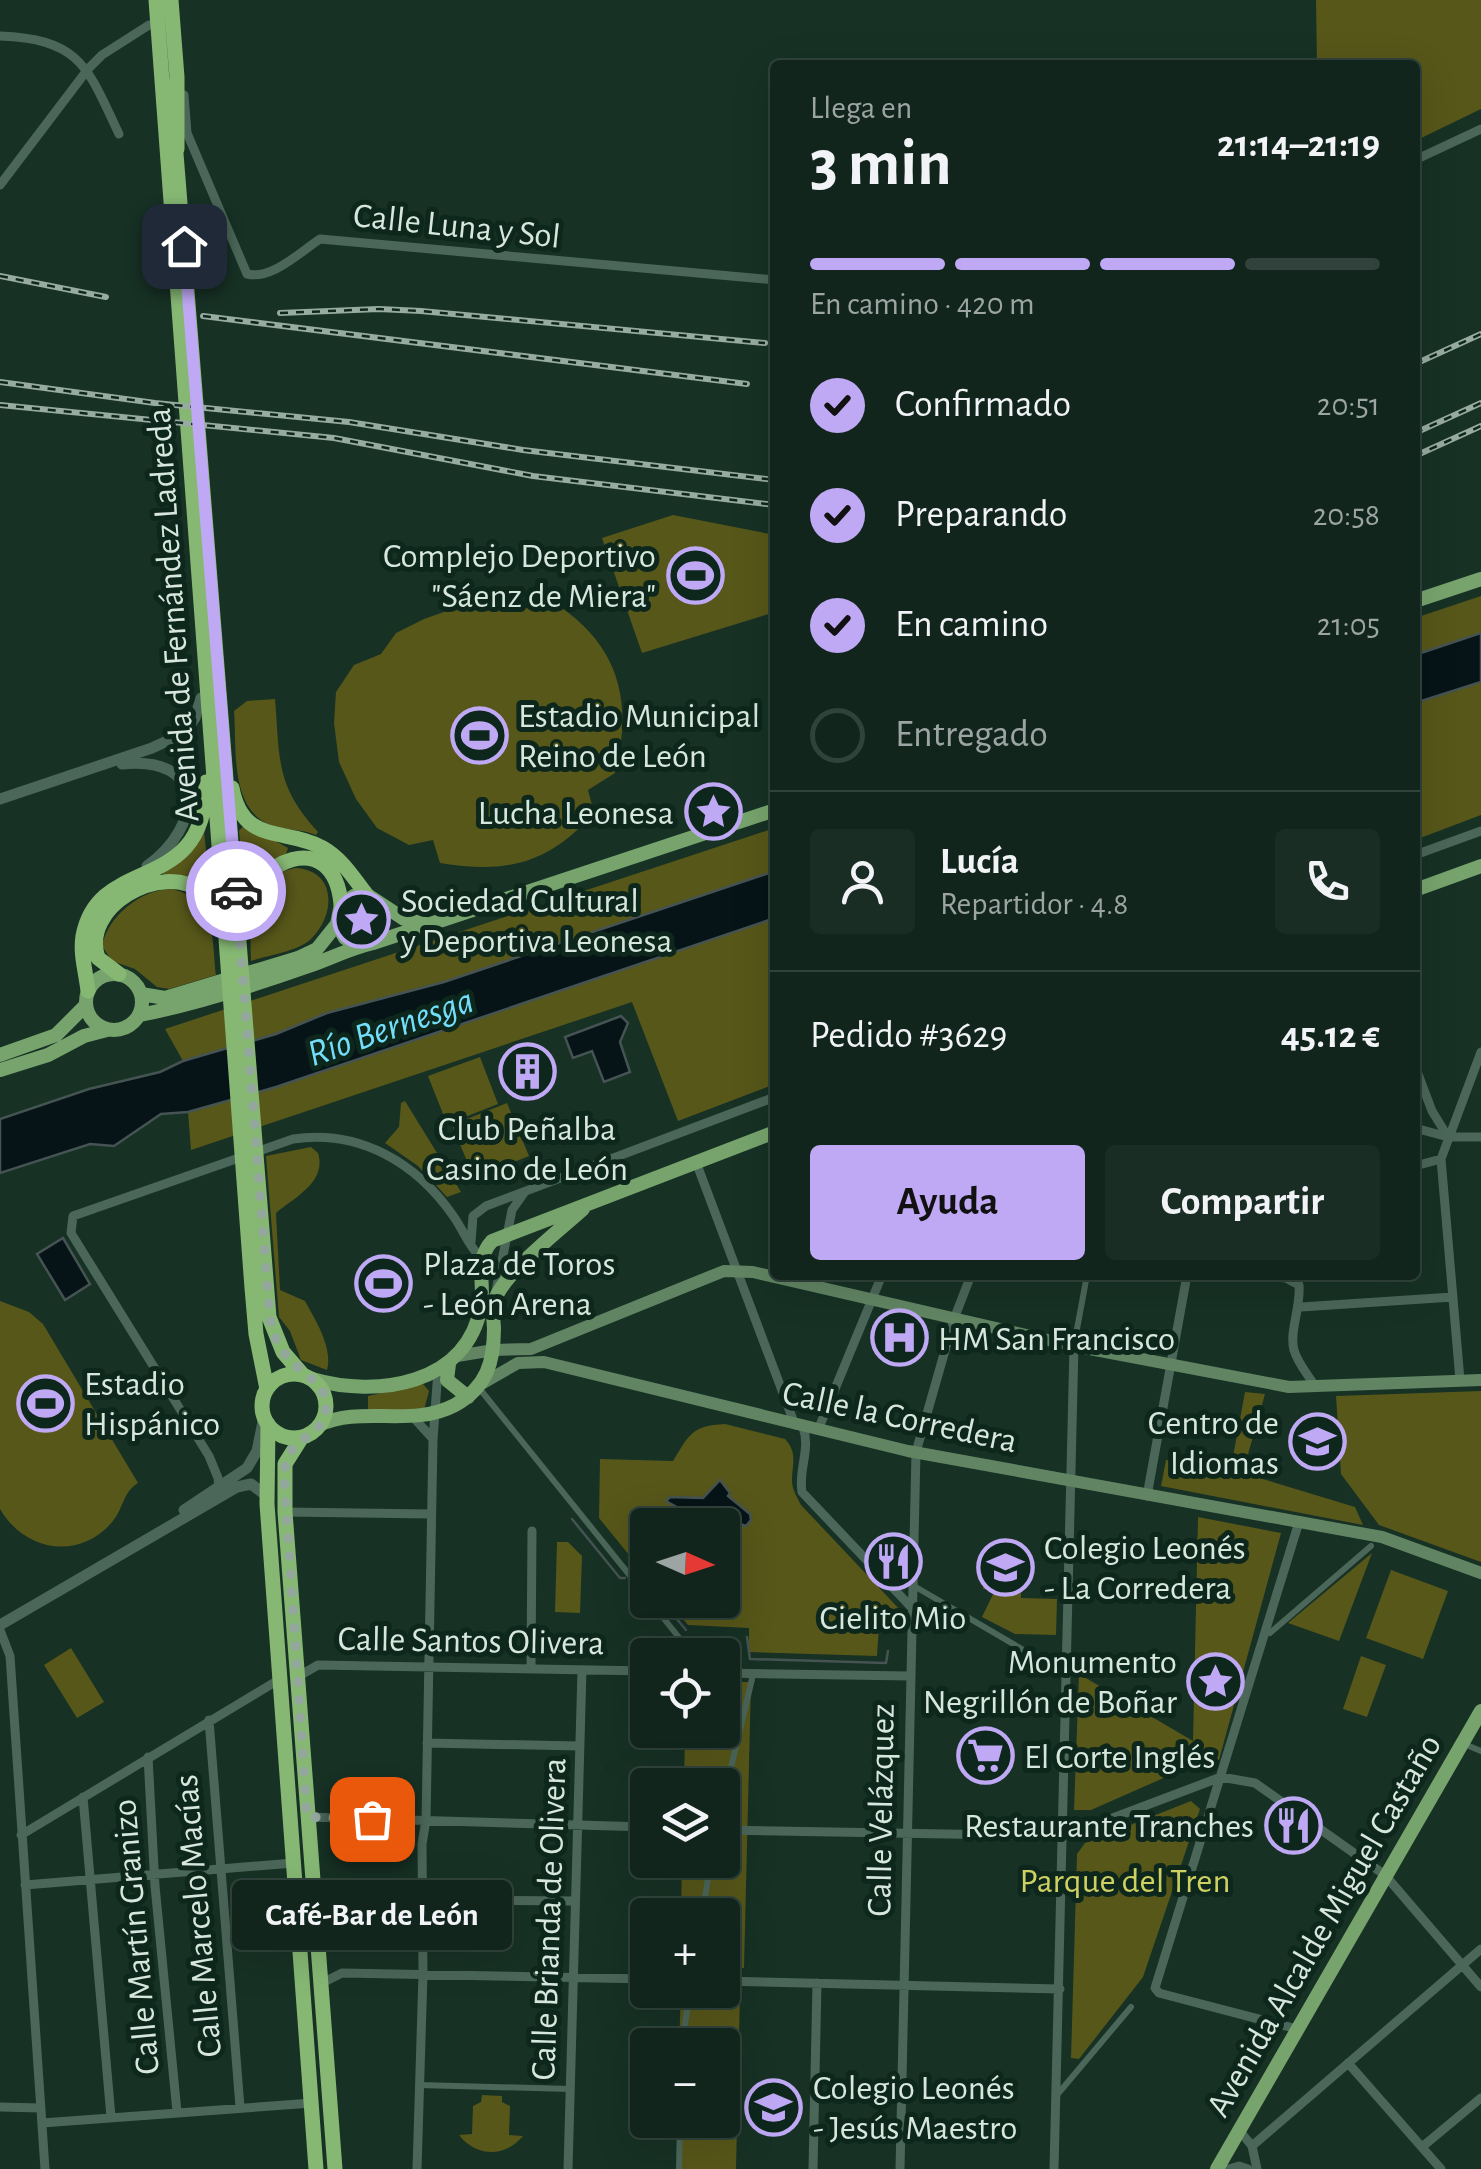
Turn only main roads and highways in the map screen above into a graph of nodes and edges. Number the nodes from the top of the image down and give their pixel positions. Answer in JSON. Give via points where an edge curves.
{"nodes":[{"id":1,"x":148,"y":0,"type":"edge"},
{"id":2,"x":165,"y":7,"type":"edge"},
{"id":3,"x":172,"y":160,"type":"junction"},
{"id":4,"x":193,"y":431,"type":"junction"},
{"id":5,"x":198,"y":574,"type":"junction"},
{"id":6,"x":1481,"y":579,"type":"edge"},
{"id":7,"x":1420,"y":599,"type":"edge"},
{"id":8,"x":219,"y":695,"type":"junction"},
{"id":9,"x":770,"y":812,"type":"edge"},
{"id":10,"x":1481,"y":866,"type":"edge"},
{"id":11,"x":1420,"y":888,"type":"edge"},
{"id":12,"x":366,"y":894,"type":"junction"},
{"id":13,"x":341,"y":904,"type":"junction"},
{"id":14,"x":386,"y":909,"type":"junction"},
{"id":15,"x":336,"y":924,"type":"junction"},
{"id":16,"x":426,"y":924,"type":"junction"},
{"id":17,"x":380,"y":938,"type":"junction"},
{"id":18,"x":234,"y":944,"type":"junction"},
{"id":19,"x":358,"y":945,"type":"junction"},
{"id":20,"x":119,"y":974,"type":"junction"},
{"id":21,"x":142,"y":994,"type":"junction"},
{"id":22,"x":87,"y":998,"type":"junction"},
{"id":23,"x":140,"y":1015,"type":"junction"},
{"id":24,"x":106,"y":1030,"type":"junction"},
{"id":25,"x":0,"y":1056,"type":"edge"},
{"id":26,"x":0,"y":1070,"type":"edge"},
{"id":27,"x":770,"y":1134,"type":"edge"},
{"id":28,"x":252,"y":1193,"type":"junction"},
{"id":29,"x":591,"y":1202,"type":"junction"},
{"id":30,"x":770,"y":1276,"type":"edge"},
{"id":31,"x":788,"y":1280,"type":"edge"},
{"id":32,"x":499,"y":1349,"type":"junction"},
{"id":33,"x":448,"y":1363,"type":"junction"},
{"id":34,"x":307,"y":1376,"type":"junction"},
{"id":35,"x":1481,"y":1380,"type":"edge"},
{"id":36,"x":267,"y":1389,"type":"junction"},
{"id":37,"x":477,"y":1390,"type":"junction"},
{"id":38,"x":266,"y":1420,"type":"junction"},
{"id":39,"x":319,"y":1426,"type":"junction"},
{"id":40,"x":302,"y":1437,"type":"junction"},
{"id":41,"x":1481,"y":1574,"type":"edge"},
{"id":42,"x":1481,"y":1711,"type":"edge"},
{"id":43,"x":316,"y":2169,"type":"edge"},
{"id":44,"x":335,"y":2169,"type":"edge"},
{"id":45,"x":1217,"y":2169,"type":"edge"}],
"edges":[{"from":1,"to":2,"type":"highway"},
{"from":2,"to":3,"type":"highway"},
{"from":2,"to":3,"type":"highway","via":[[177,77]]},
{"from":3,"to":4,"type":"highway","name":"Avenida de Fernández Ladreda"},
{"from":4,"to":5,"type":"highway","name":"Avenida de Fernández Ladreda"},
{"from":4,"to":8,"type":"highway","name":"Avenida de Fernández Ladreda"},
{"from":5,"to":18,"type":"highway","name":"Avenida de Fernández Ladreda"},
{"from":5,"to":22,"type":"highway","via":[[194,606],[206,800],[198,833],[170,861],[127,880],[88,920],[82,952]]},
{"from":6,"to":7,"type":"main road"},
{"from":8,"to":12,"type":"highway","via":[[233,795],[245,818],[258,830],[325,849]]},
{"from":8,"to":18,"type":"highway","name":"Avenida de Fernández Ladreda"},
{"from":9,"to":16,"type":"main road"},
{"from":10,"to":11,"type":"main road"},
{"from":12,"to":13,"type":"main road"},
{"from":12,"to":14,"type":"main road"},
{"from":13,"to":15,"type":"main road"},
{"from":13,"to":18,"type":"highway","via":[[340,886],[327,866],[308,858],[280,863],[256,885]]},
{"from":14,"to":16,"type":"main road"},
{"from":14,"to":17,"type":"main road"},
{"from":15,"to":19,"type":"main road"},
{"from":15,"to":21,"type":"main road","via":[[318,949],[298,958],[165,998]]},
{"from":16,"to":17,"type":"main road"},
{"from":17,"to":19,"type":"main road"},
{"from":18,"to":20,"type":"highway","via":[[202,892],[177,881],[155,883],[119,902],[98,926],[98,958]]},
{"from":18,"to":28,"type":"highway","name":"Avenida de Fernández Ladreda"},
{"from":19,"to":23,"type":"main road","via":[[267,980]]},
{"from":20,"to":21,"type":"main road"},
{"from":20,"to":22,"type":"main road","via":[[105,975]]},
{"from":21,"to":23,"type":"main road"},
{"from":22,"to":24,"type":"main road","via":[[90,1019]]},
{"from":22,"to":25,"type":"main road","via":[[56,1035]]},
{"from":23,"to":24,"type":"main road","via":[[128,1028]]},
{"from":24,"to":26,"type":"main road"},
{"from":27,"to":29,"type":"main road"},
{"from":28,"to":34,"type":"highway","name":"Avenida de Fernández Ladreda","via":[[272,1331]]},
{"from":28,"to":36,"type":"highway","name":"Avenida de Fernández Ladreda","via":[[256,1334]]},
{"from":29,"to":32,"type":"main road","via":[[496,1297]]},
{"from":29,"to":33,"type":"main road","via":[[476,1252],[479,1315]]},
{"from":30,"to":32,"type":"main road","via":[[724,1271],[544,1344]]},
{"from":31,"to":35,"type":"main road","via":[[1170,1367],[1289,1387]]},
{"from":32,"to":33,"type":"main road"},
{"from":32,"to":37,"type":"main road"},
{"from":33,"to":34,"type":"main road","via":[[416,1379],[364,1389]]},
{"from":33,"to":37,"type":"main road","via":[[447,1380]]},
{"from":34,"to":36,"type":"highway","via":[[281,1376]]},
{"from":34,"to":39,"type":"highway","via":[[326,1401]]},
{"from":36,"to":38,"type":"highway"},
{"from":37,"to":39,"type":"main road","name":"Calle la Corredera","via":[[434,1414],[356,1416]]},
{"from":37,"to":41,"type":"main road","name":"Calle la Corredera","via":[[518,1363],[544,1362],[916,1452],[1382,1537]]},
{"from":38,"to":40,"type":"highway","via":[[282,1435]]},
{"from":38,"to":43,"type":"highway"},
{"from":39,"to":40,"type":"highway"},
{"from":40,"to":44,"type":"highway","via":[[284,1464],[284,1512]]},
{"from":42,"to":45,"type":"main road","name":"Avenida Alcalde Miguel Castaño"}]}
